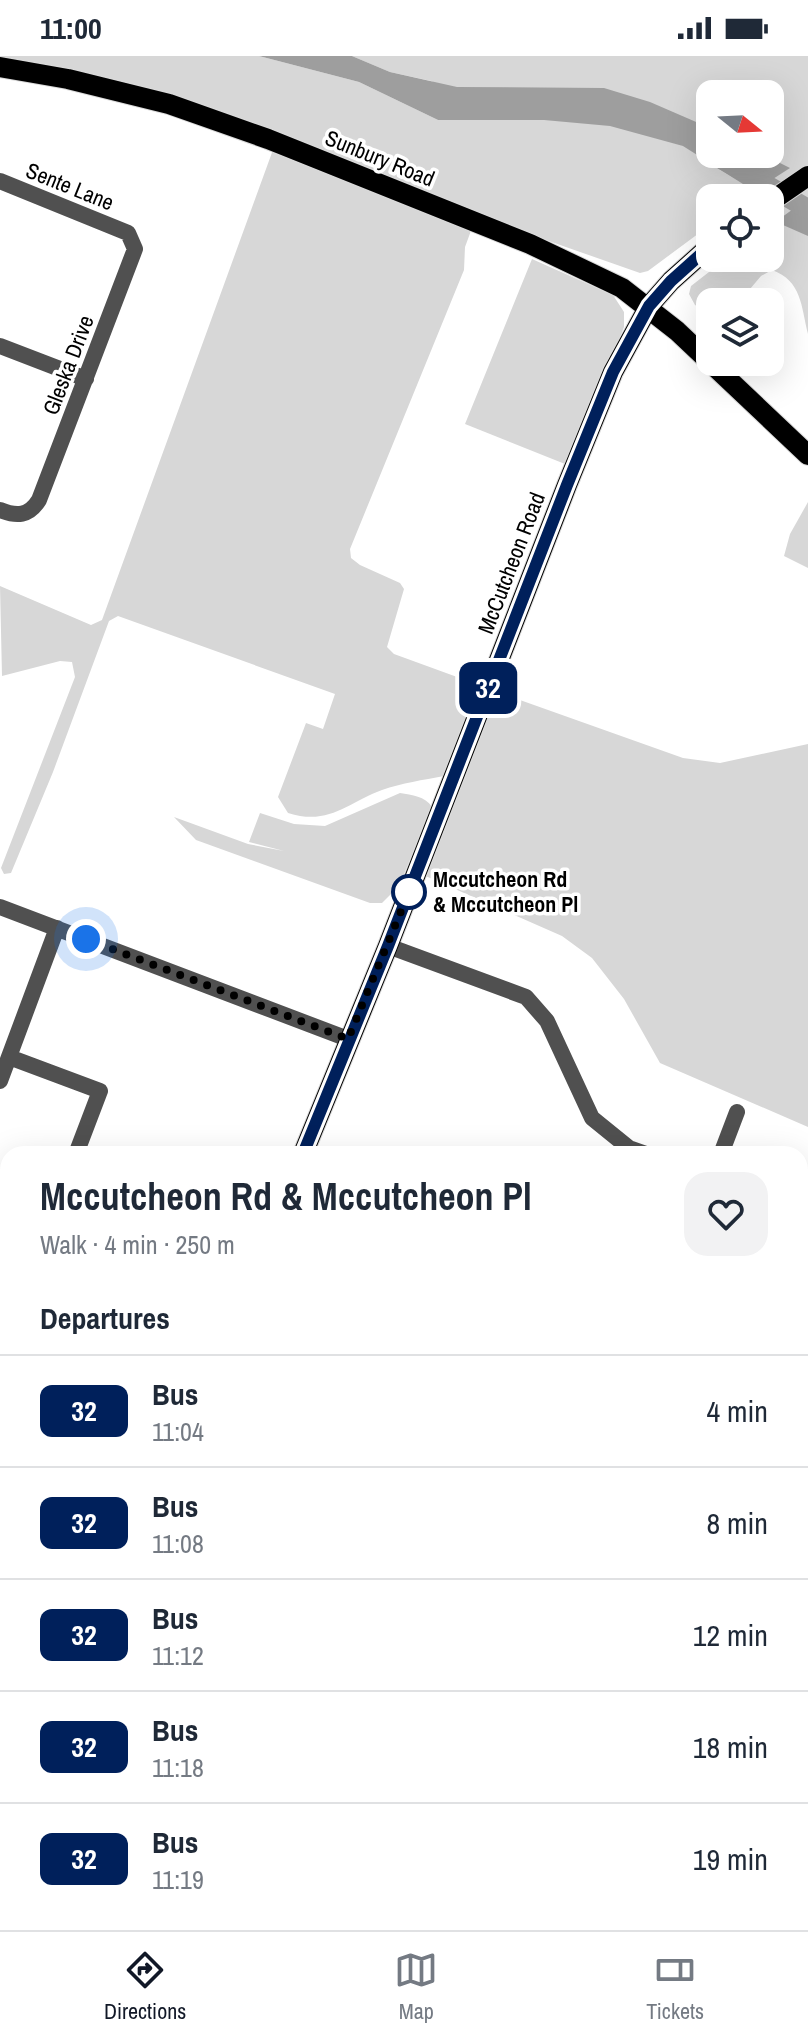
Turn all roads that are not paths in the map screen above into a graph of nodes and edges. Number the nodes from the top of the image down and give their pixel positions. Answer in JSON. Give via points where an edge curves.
{"nodes":[{"id":1,"x":0,"y":67,"type":"edge"},
{"id":2,"x":808,"y":176,"type":"edge"},
{"id":3,"x":0,"y":181,"type":"edge"},
{"id":4,"x":784,"y":192,"type":"edge"},
{"id":5,"x":124,"y":231,"type":"joint"},
{"id":6,"x":696,"y":258,"type":"edge"},
{"id":7,"x":649,"y":306,"type":"junction"},
{"id":8,"x":0,"y":346,"type":"edge"},
{"id":9,"x":86,"y":379,"type":"junction"},
{"id":10,"x":808,"y":455,"type":"edge"},
{"id":11,"x":0,"y":510,"type":"edge"},
{"id":12,"x":0,"y":907,"type":"edge"},
{"id":13,"x":57,"y":928,"type":"junction"},
{"id":14,"x":388,"y":946,"type":"junction"},
{"id":15,"x":348,"y":1039,"type":"junction"},
{"id":16,"x":9,"y":1057,"type":"junction"},
{"id":17,"x":0,"y":1081,"type":"edge"},
{"id":18,"x":737,"y":1112,"type":"dead end"},
{"id":19,"x":79,"y":1146,"type":"edge"},
{"id":20,"x":306,"y":1146,"type":"edge"},
{"id":21,"x":627,"y":1146,"type":"edge"},
{"id":22,"x":724,"y":1146,"type":"edge"}],
"edges":[{"from":1,"to":7,"type":"main road","name":"Sunbury Road","via":[[169,104],[268,139],[530,244]]},
{"from":2,"to":4,"type":"main road"},
{"from":3,"to":5,"type":"street","name":"Sente Lane"},
{"from":5,"to":9,"type":"street","name":"Gleska Drive","via":[[133,240],[133,258]]},
{"from":6,"to":7,"type":"main road","name":"McCutcheon Road"},
{"from":7,"to":10,"type":"main road","name":"Sunbury Road"},
{"from":7,"to":14,"type":"main road","name":"McCutcheon Road","via":[[613,372]]},
{"from":8,"to":9,"type":"street"},
{"from":9,"to":11,"type":"street","name":"Gleska Drive","via":[[39,500],[27,513]]},
{"from":12,"to":13,"type":"street"},
{"from":13,"to":15,"type":"street"},
{"from":13,"to":16,"type":"street"},
{"from":14,"to":15,"type":"main road","name":"McCutcheon Road"},
{"from":14,"to":21,"type":"street","via":[[526,997],[547,1021],[592,1118]]},
{"from":15,"to":20,"type":"main road","name":"McCutcheon Road"},
{"from":16,"to":17,"type":"street"},
{"from":16,"to":19,"type":"street","via":[[100,1091]]},
{"from":18,"to":22,"type":"street"}]}
